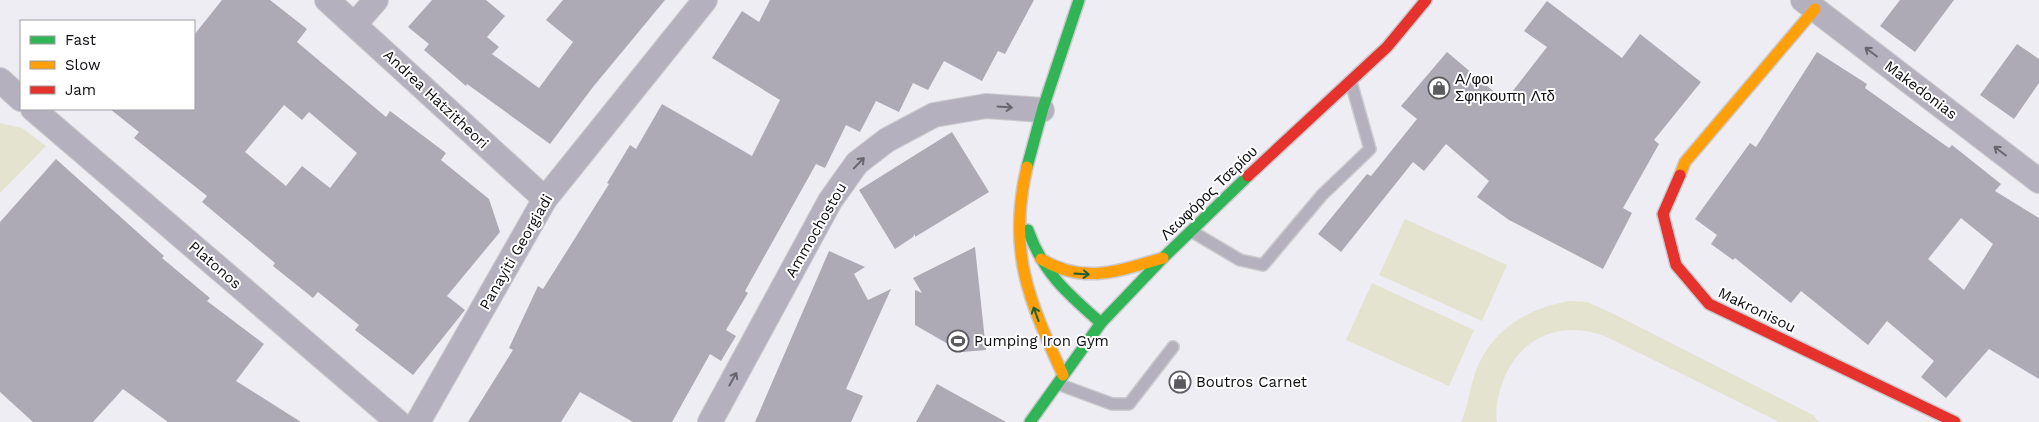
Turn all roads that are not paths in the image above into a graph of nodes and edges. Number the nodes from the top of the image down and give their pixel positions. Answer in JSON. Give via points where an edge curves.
{"nodes":[{"id":1,"x":327,"y":0,"type":"edge"},
{"id":2,"x":376,"y":0,"type":"edge"},
{"id":3,"x":705,"y":0,"type":"edge"},
{"id":4,"x":1079,"y":0,"type":"edge"},
{"id":5,"x":1426,"y":0,"type":"edge"},
{"id":6,"x":1809,"y":5,"type":"edge"},
{"id":7,"x":355,"y":24,"type":"junction"},
{"id":8,"x":0,"y":80,"type":"edge"},
{"id":9,"x":1351,"y":81,"type":"junction"},
{"id":10,"x":20,"y":98,"type":"edge"},
{"id":11,"x":34,"y":110,"type":"edge"},
{"id":12,"x":1042,"y":110,"type":"junction"},
{"id":13,"x":2039,"y":181,"type":"edge"},
{"id":14,"x":545,"y":199,"type":"junction"},
{"id":15,"x":1020,"y":202,"type":"junction"},
{"id":16,"x":1191,"y":230,"type":"junction"},
{"id":17,"x":1038,"y":256,"type":"junction"},
{"id":18,"x":1163,"y":258,"type":"junction"},
{"id":19,"x":1101,"y":323,"type":"junction"},
{"id":20,"x":1173,"y":347,"type":"dead end"},
{"id":21,"x":1060,"y":379,"type":"junction"},
{"id":22,"x":398,"y":422,"type":"edge"},
{"id":23,"x":418,"y":422,"type":"edge"},
{"id":24,"x":710,"y":422,"type":"edge"},
{"id":25,"x":1030,"y":422,"type":"edge"},
{"id":26,"x":1955,"y":422,"type":"edge"}],
"edges":[{"from":1,"to":7,"type":"street","name":"Andrea Hatzitheori"},
{"from":2,"to":7,"type":"street"},
{"from":3,"to":14,"type":"street","name":"Panayiti Georgiadi"},
{"from":4,"to":12,"type":"street"},
{"from":5,"to":9,"type":"street","name":"Λεωφόρος Τσερίου","via":[[1386,47]]},
{"from":13,"to":6,"type":"street","name":"Makedonias","one_way":true},
{"from":6,"to":26,"type":"street","name":"Makronisou","via":[[1685,162],[1663,214],[1676,265],[1709,304]]},
{"from":7,"to":14,"type":"street","name":"Andrea Hatzitheori"},
{"from":8,"to":10,"type":"street"},
{"from":9,"to":16,"type":"street","name":"Λεωφόρος Τσερίου"},
{"from":9,"to":16,"type":"lane","via":[[1370,149],[1322,195],[1263,265],[1240,260]]},
{"from":11,"to":22,"type":"street","name":"Platonos"},
{"from":12,"to":15,"type":"street"},
{"from":24,"to":12,"type":"street","name":"Ammochostou","one_way":true,"via":[[830,201],[857,163],[887,140],[934,115],[986,106]]},
{"from":14,"to":23,"type":"street","name":"Panayiti Georgiadi"},
{"from":15,"to":17,"type":"street","via":[[1033,249]]},
{"from":21,"to":15,"type":"street","one_way":true,"via":[[1027,286],[1020,253]]},
{"from":16,"to":18,"type":"street","name":"Λεωφόρος Τσερίου"},
{"from":17,"to":18,"type":"street","one_way":true,"via":[[1058,269],[1088,275],[1105,274]]},
{"from":17,"to":19,"type":"street","via":[[1058,285]]},
{"from":18,"to":19,"type":"street","name":"Λεωφόρος Τσερίου"},
{"from":19,"to":21,"type":"street","name":"Λεωφόρος Τσερίου"},
{"from":20,"to":21,"type":"lane","via":[[1129,404],[1112,404]]},
{"from":21,"to":25,"type":"street","name":"Λεωφόρος Τσερίου"}]}
